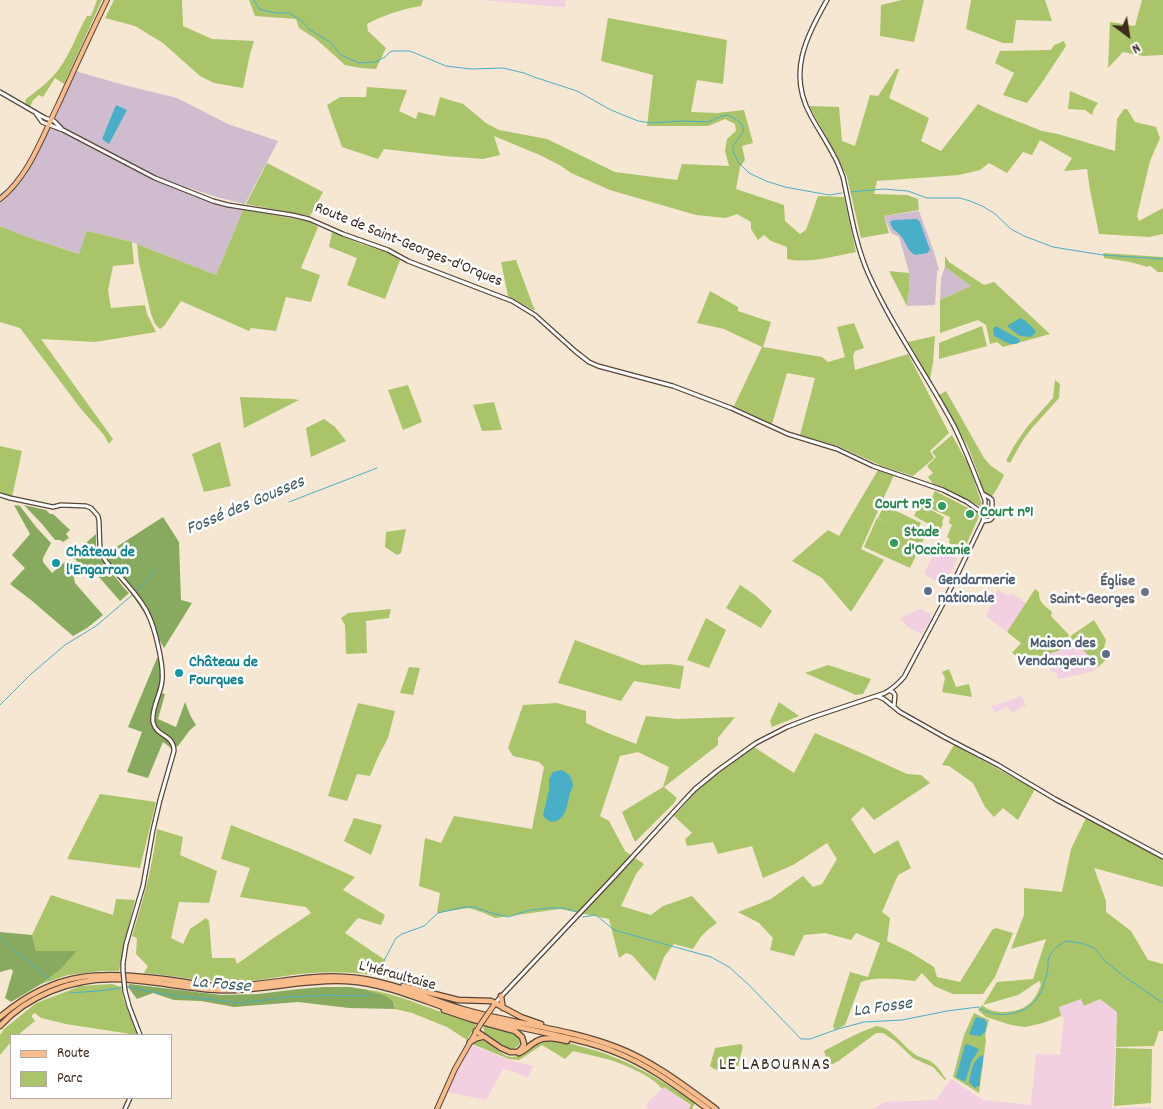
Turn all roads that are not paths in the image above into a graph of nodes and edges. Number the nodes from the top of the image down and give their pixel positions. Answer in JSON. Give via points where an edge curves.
{"nodes":[{"id":1,"x":107,"y":0,"type":"edge"},
{"id":2,"x":826,"y":0,"type":"edge"},
{"id":3,"x":0,"y":92,"type":"edge"},
{"id":4,"x":35,"y":112,"type":"junction"},
{"id":5,"x":50,"y":120,"type":"junction"},
{"id":6,"x":48,"y":125,"type":"junction"},
{"id":7,"x":63,"y":130,"type":"junction"},
{"id":8,"x":0,"y":199,"type":"edge"},
{"id":9,"x":0,"y":495,"type":"edge"},
{"id":10,"x":987,"y":499,"type":"junction"},
{"id":11,"x":979,"y":509,"type":"junction"},
{"id":12,"x":985,"y":509,"type":"junction"},
{"id":13,"x":985,"y":518,"type":"junction"},
{"id":14,"x":889,"y":692,"type":"junction"},
{"id":15,"x":876,"y":696,"type":"junction"},
{"id":16,"x":884,"y":699,"type":"junction"},
{"id":17,"x":894,"y":700,"type":"junction"},
{"id":18,"x":889,"y":702,"type":"junction"},
{"id":19,"x":894,"y":707,"type":"junction"},
{"id":20,"x":1163,"y":857,"type":"edge"},
{"id":21,"x":289,"y":982,"type":"junction"},
{"id":22,"x":501,"y":996,"type":"junction"},
{"id":23,"x":494,"y":1004,"type":"junction"},
{"id":24,"x":503,"y":1008,"type":"junction"},
{"id":25,"x":0,"y":1017,"type":"edge"},
{"id":26,"x":0,"y":1026,"type":"edge"},
{"id":27,"x":478,"y":1028,"type":"junction"},
{"id":28,"x":140,"y":1034,"type":"edge"},
{"id":29,"x":484,"y":1037,"type":"junction"},
{"id":30,"x":586,"y":1038,"type":"junction"},
{"id":31,"x":470,"y":1042,"type":"junction"},
{"id":32,"x":651,"y":1069,"type":"junction"},
{"id":33,"x":697,"y":1098,"type":"junction"},
{"id":34,"x":703,"y":1102,"type":"junction"},
{"id":35,"x":437,"y":1109,"type":"edge"},
{"id":36,"x":708,"y":1109,"type":"edge"},
{"id":37,"x":716,"y":1109,"type":"edge"}],
"edges":[{"from":1,"to":5,"type":"main road"},
{"from":2,"to":10,"type":"street","via":[[804,48],[800,66],[803,100],[839,166],[868,274],[953,425]]},
{"from":3,"to":4,"type":"street"},
{"from":4,"to":5,"type":"street","name":"Route de Saint-Georges-d'Orques"},
{"from":4,"to":6,"type":"street"},
{"from":5,"to":6,"type":"main road"},
{"from":5,"to":7,"type":"street","name":"Route de Saint-Georges-d'Orques"},
{"from":6,"to":7,"type":"street","name":"Route de Saint-Georges-d'Orques"},
{"from":6,"to":8,"type":"main road","via":[[22,176]]},
{"from":7,"to":11,"type":"street","name":"Route de Saint-Georges-d'Orques","via":[[155,178],[213,201],[309,219],[499,295],[535,315],[598,366],[672,386],[731,408],[788,434],[837,449],[873,466],[943,490]]},
{"from":9,"to":28,"type":"street","bridge":true,"via":[[53,507],[86,506],[95,511],[102,554],[139,599],[148,614],[157,644],[163,680],[153,719],[155,728],[172,740],[174,751],[153,830],[144,886],[126,944],[125,991]]},
{"from":10,"to":12,"type":"street"},
{"from":10,"to":13,"type":"street","via":[[992,500],[993,516],[990,520]]},
{"from":11,"to":12,"type":"street"},
{"from":11,"to":13,"type":"street"},
{"from":12,"to":13,"type":"street"},
{"from":13,"to":14,"type":"street","via":[[904,677]]},
{"from":14,"to":15,"type":"street"},
{"from":14,"to":16,"type":"street"},
{"from":14,"to":17,"type":"street","via":[[895,696]]},
{"from":15,"to":16,"type":"street"},
{"from":15,"to":22,"type":"street","via":[[787,727],[756,743],[717,771],[680,804]]},
{"from":16,"to":18,"type":"street"},
{"from":17,"to":18,"type":"street"},
{"from":17,"to":19,"type":"street"},
{"from":18,"to":19,"type":"street"},
{"from":19,"to":20,"type":"street"},
{"from":21,"to":23,"type":"highway","via":[[322,975],[363,976],[458,1000],[491,1001]]},
{"from":21,"to":25,"type":"highway","name":"L'Héraultaise","via":[[214,986],[128,975],[94,975],[55,983],[21,1000]]},
{"from":21,"to":26,"type":"highway","name":"L'Héraultaise","via":[[214,990],[129,980],[95,980],[68,985],[39,996]]},
{"from":21,"to":29,"type":"highway","via":[[328,982],[382,989],[462,1017],[516,1031],[524,1044],[518,1052],[510,1052]]},
{"from":21,"to":30,"type":"highway","name":"L'Héraultaise","via":[[322,976],[362,979],[484,1015]]},
{"from":21,"to":32,"type":"highway","name":"L'Héraultaise","via":[[345,981],[380,986],[480,1018],[579,1040]]},
{"from":22,"to":23,"type":"street"},
{"from":22,"to":24,"type":"highway"},
{"from":23,"to":24,"type":"highway"},
{"from":23,"to":27,"type":"main road","bridge":true},
{"from":24,"to":30,"type":"highway","via":[[538,1024]]},
{"from":27,"to":29,"type":"highway"},
{"from":27,"to":31,"type":"main road"},
{"from":29,"to":31,"type":"highway"},
{"from":29,"to":32,"type":"highway","via":[[505,1053],[513,1055],[541,1039],[551,1039],[615,1053]]},
{"from":30,"to":33,"type":"highway","name":"L'Héraultaise","via":[[639,1057]]},
{"from":31,"to":35,"type":"main road"},
{"from":32,"to":33,"type":"highway","name":"L'Héraultaise"},
{"from":33,"to":34,"type":"highway","name":"L'Héraultaise"},
{"from":34,"to":36,"type":"highway","name":"L'Héraultaise"},
{"from":34,"to":37,"type":"highway","name":"L'Héraultaise"}]}
